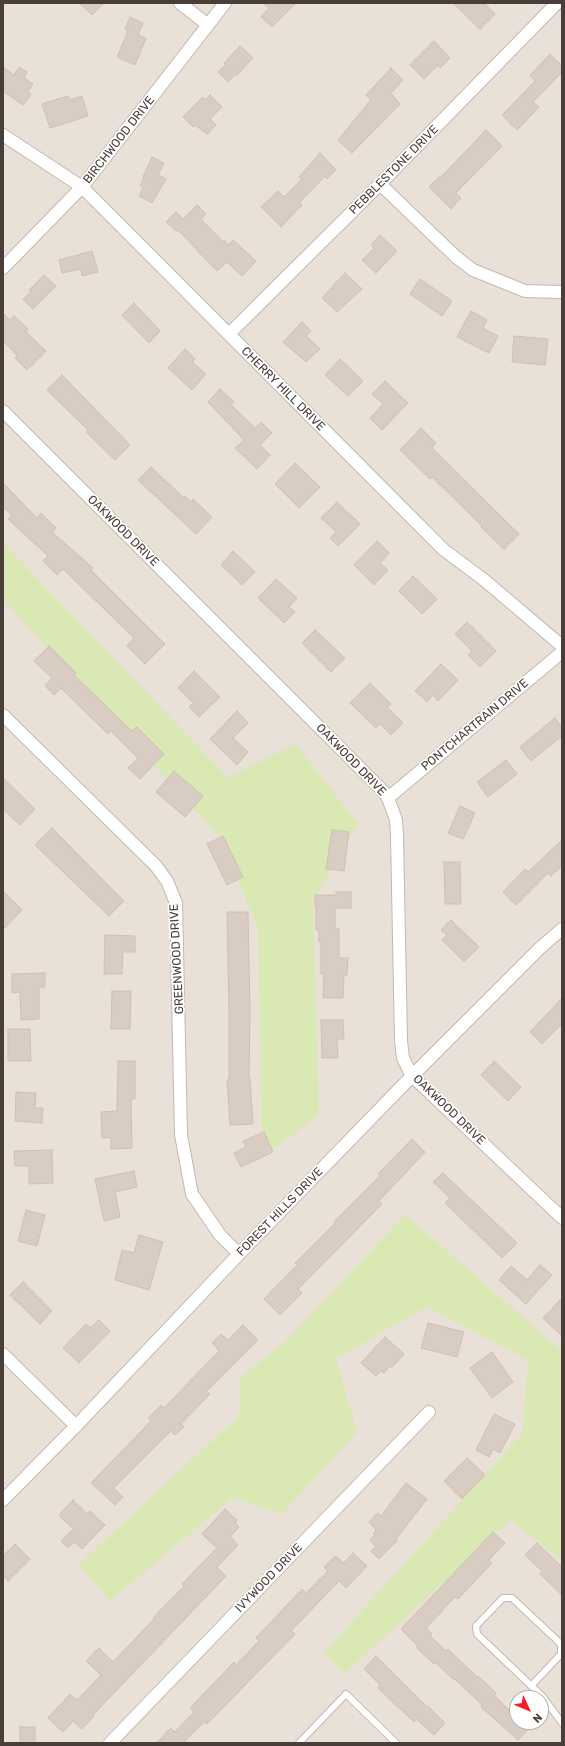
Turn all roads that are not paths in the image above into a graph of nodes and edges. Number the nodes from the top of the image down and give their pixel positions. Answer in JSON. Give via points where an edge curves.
{"nodes":[{"id":1,"x":180,"y":3,"type":"edge"},
{"id":2,"x":225,"y":3,"type":"edge"},
{"id":3,"x":557,"y":3,"type":"edge"},
{"id":4,"x":562,"y":8,"type":"edge"},
{"id":5,"x":208,"y":25,"type":"junction"},
{"id":6,"x":3,"y":134,"type":"edge"},
{"id":7,"x":380,"y":184,"type":"junction"},
{"id":8,"x":82,"y":187,"type":"junction"},
{"id":9,"x":3,"y":268,"type":"edge"},
{"id":10,"x":562,"y":292,"type":"edge"},
{"id":11,"x":229,"y":334,"type":"junction"},
{"id":12,"x":3,"y":411,"type":"edge"},
{"id":13,"x":562,"y":646,"type":"edge"},
{"id":14,"x":562,"y":652,"type":"edge"},
{"id":15,"x":3,"y":715,"type":"edge"},
{"id":16,"x":388,"y":798,"type":"junction"},
{"id":17,"x":562,"y":929,"type":"edge"},
{"id":18,"x":412,"y":1076,"type":"junction"},
{"id":19,"x":562,"y":1218,"type":"edge"},
{"id":20,"x":239,"y":1254,"type":"junction"},
{"id":21,"x":3,"y":1354,"type":"edge"},
{"id":22,"x":429,"y":1412,"type":"dead end"},
{"id":23,"x":76,"y":1426,"type":"junction"},
{"id":24,"x":3,"y":1500,"type":"edge"},
{"id":25,"x":531,"y":1686,"type":"junction"},
{"id":26,"x":562,"y":1723,"type":"edge"},
{"id":27,"x":110,"y":1743,"type":"edge"},
{"id":28,"x":299,"y":1743,"type":"edge"},
{"id":29,"x":396,"y":1743,"type":"edge"}],
"edges":[{"from":1,"to":5,"type":"street"},
{"from":2,"to":5,"type":"street","name":"BIRCHWOOD DRIVE"},
{"from":3,"to":4,"type":"street"},
{"from":3,"to":7,"type":"street","name":"PEBBLESTONE DRIVE"},
{"from":5,"to":8,"type":"street","name":"BIRCHWOOD DRIVE"},
{"from":6,"to":8,"type":"street","name":"CHERRY HILL DRIVE"},
{"from":7,"to":10,"type":"street","via":[[473,270],[525,291]]},
{"from":7,"to":11,"type":"street","name":"PEBBLESTONE DRIVE"},
{"from":8,"to":9,"type":"street","name":"BIRCHWOOD DRIVE"},
{"from":8,"to":11,"type":"street","name":"CHERRY HILL DRIVE"},
{"from":11,"to":13,"type":"street","name":"CHERRY HILL DRIVE","via":[[444,550],[483,579]]},
{"from":12,"to":16,"type":"street","name":"OAKWOOD DRIVE"},
{"from":14,"to":16,"type":"street","name":"PONTCHARTRAIN DRIVE"},
{"from":15,"to":20,"type":"street","name":"GREENWOOD DRIVE","via":[[156,866],[167,881],[176,903],[181,1135],[192,1194],[220,1235]]},
{"from":16,"to":18,"type":"street","name":"OAKWOOD DRIVE","via":[[396,820],[397,836],[401,1040],[403,1058]]},
{"from":17,"to":18,"type":"street","name":"FOREST HILLS DRIVE"},
{"from":18,"to":19,"type":"street","name":"OAKWOOD DRIVE"},
{"from":18,"to":20,"type":"street","name":"FOREST HILLS DRIVE"},
{"from":20,"to":23,"type":"street","name":"FOREST HILLS DRIVE"},
{"from":21,"to":23,"type":"street"},
{"from":22,"to":27,"type":"street","name":"IVYWOOD DRIVE"},
{"from":23,"to":24,"type":"street","name":"FOREST HILLS DRIVE"},
{"from":25,"to":25,"type":"lane","via":[[561,1654],[560,1644],[512,1598],[503,1598],[476,1626],[477,1634]]},
{"from":25,"to":26,"type":"lane","via":[[543,1697]]},
{"from":28,"to":29,"type":"lane","via":[[346,1694]]}]}
